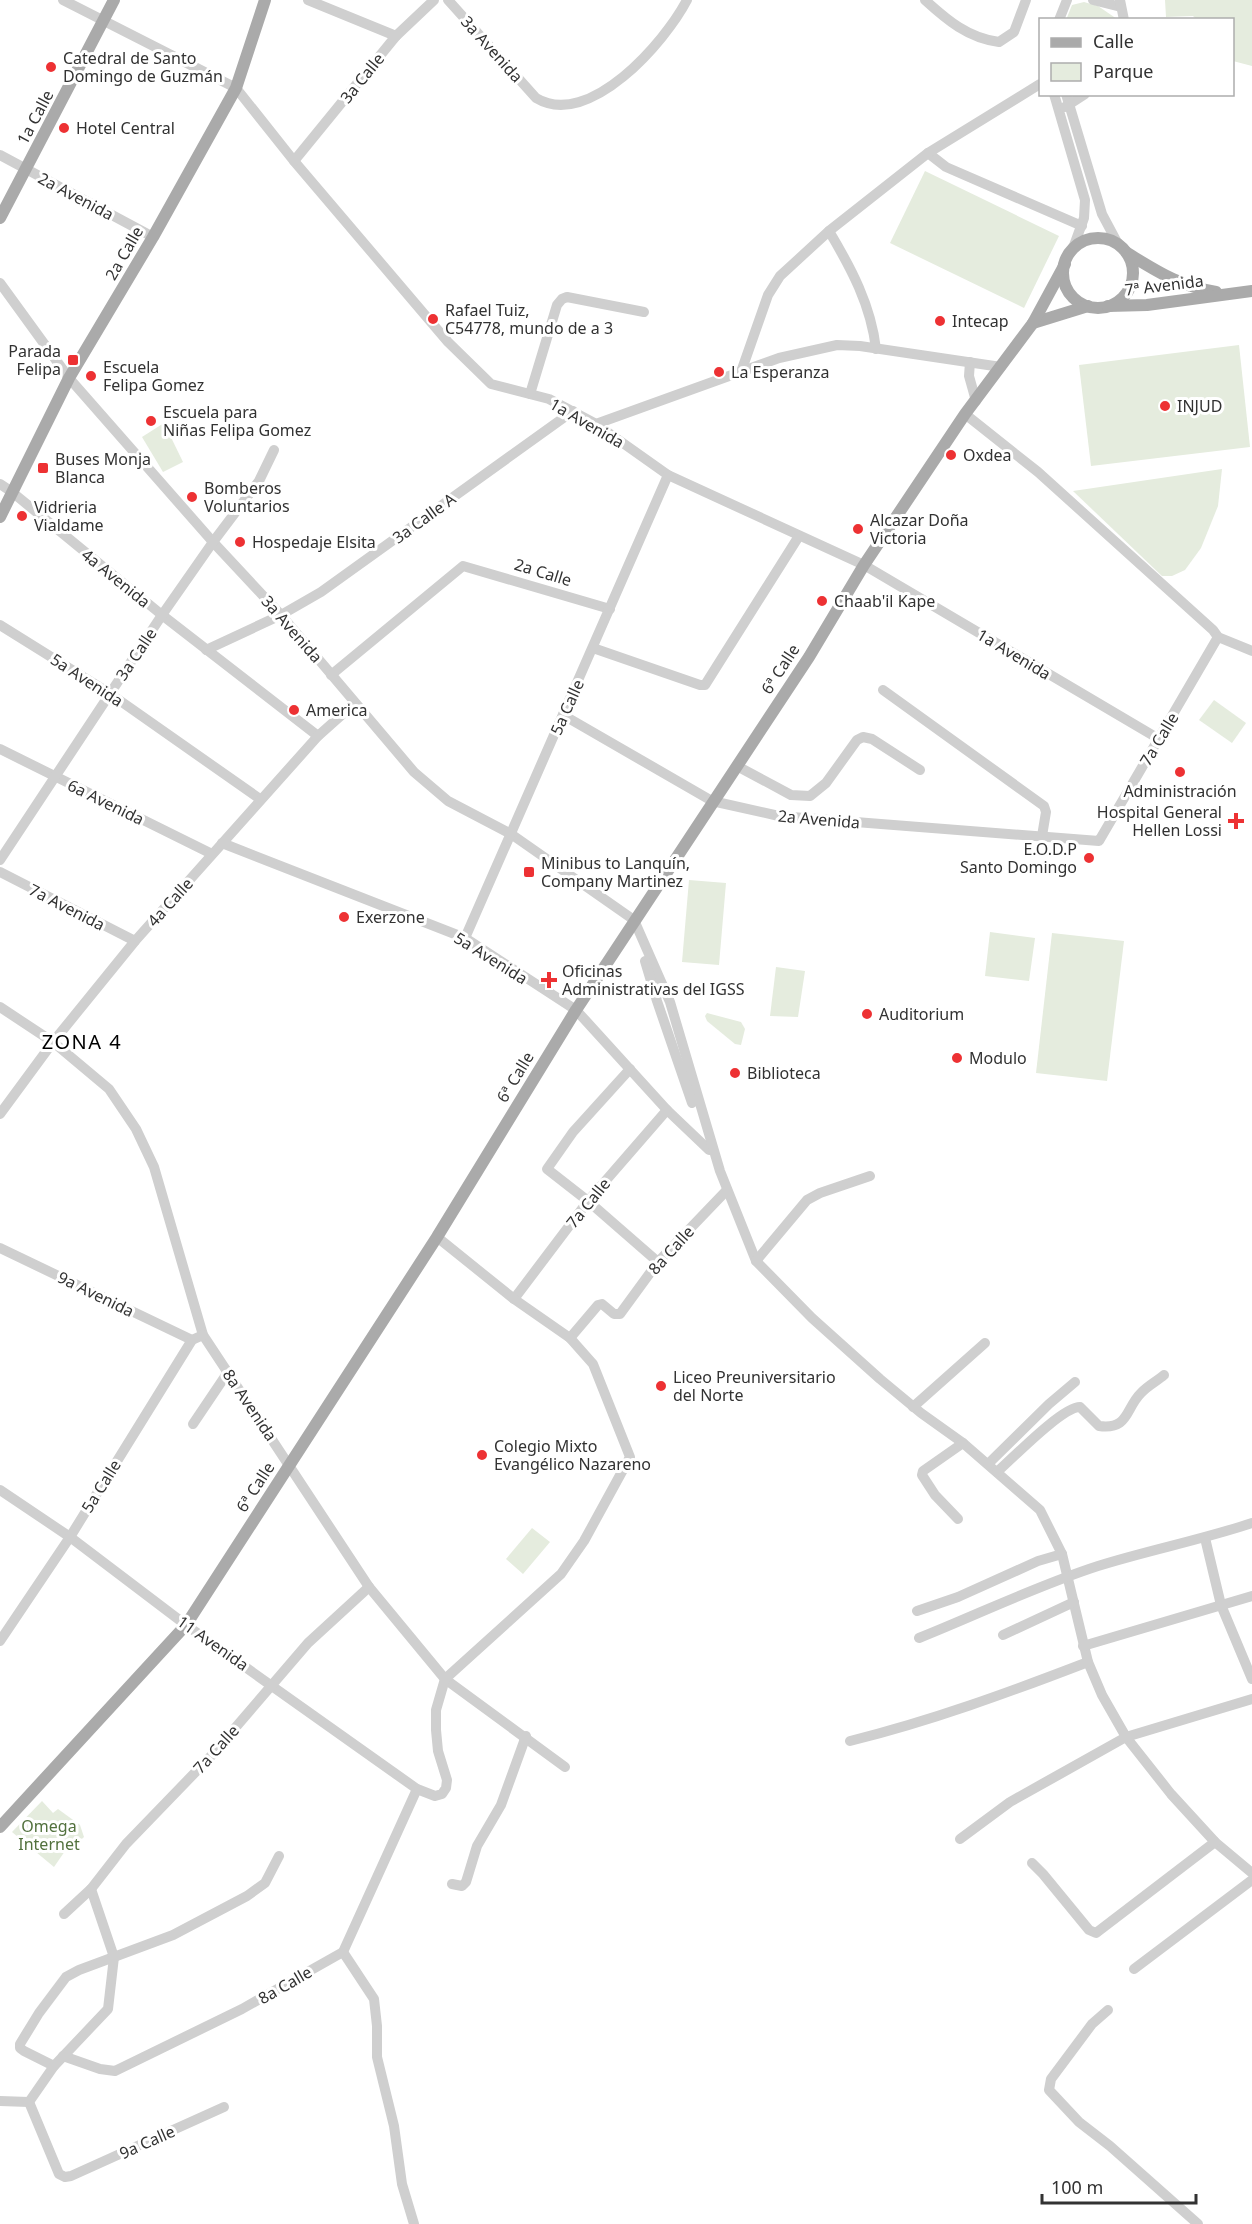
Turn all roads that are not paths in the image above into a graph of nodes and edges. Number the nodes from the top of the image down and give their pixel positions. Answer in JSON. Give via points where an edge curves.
{"nodes":[{"id":1,"x":63,"y":0,"type":"edge"},
{"id":2,"x":114,"y":0,"type":"edge"},
{"id":3,"x":265,"y":0,"type":"edge"},
{"id":4,"x":308,"y":0,"type":"edge"},
{"id":5,"x":434,"y":0,"type":"edge"},
{"id":6,"x":448,"y":0,"type":"edge"},
{"id":7,"x":687,"y":0,"type":"edge"},
{"id":8,"x":925,"y":0,"type":"edge"},
{"id":9,"x":1026,"y":0,"type":"edge"},
{"id":10,"x":1067,"y":0,"type":"edge"},
{"id":11,"x":1093,"y":0,"type":"edge"},
{"id":12,"x":1120,"y":3,"type":"edge"},
{"id":13,"x":1060,"y":18,"type":"edge"},
{"id":14,"x":1124,"y":18,"type":"edge"},
{"id":15,"x":104,"y":20,"type":"junction"},
{"id":16,"x":396,"y":36,"type":"junction"},
{"id":17,"x":1039,"y":85,"type":"edge"},
{"id":18,"x":236,"y":88,"type":"junction"},
{"id":19,"x":1054,"y":96,"type":"edge"},
{"id":20,"x":1067,"y":100,"type":"edge"},
{"id":21,"x":1058,"y":110,"type":"junction"},
{"id":22,"x":928,"y":153,"type":"junction"},
{"id":23,"x":0,"y":155,"type":"edge"},
{"id":24,"x":294,"y":161,"type":"junction"},
{"id":25,"x":26,"y":169,"type":"junction"},
{"id":26,"x":0,"y":218,"type":"edge"},
{"id":27,"x":1082,"y":226,"type":"junction"},
{"id":28,"x":829,"y":231,"type":"junction"},
{"id":29,"x":153,"y":237,"type":"junction"},
{"id":30,"x":1118,"y":244,"type":"junction"},
{"id":31,"x":1072,"y":250,"type":"junction"},
{"id":32,"x":1127,"y":253,"type":"junction"},
{"id":33,"x":1065,"y":264,"type":"junction"},
{"id":34,"x":0,"y":283,"type":"edge"},
{"id":35,"x":1252,"y":291,"type":"edge"},
{"id":36,"x":1223,"y":293,"type":"junction"},
{"id":37,"x":1088,"y":306,"type":"junction"},
{"id":38,"x":1108,"y":306,"type":"junction"},
{"id":39,"x":644,"y":312,"type":"dead end"},
{"id":40,"x":1033,"y":323,"type":"junction"},
{"id":41,"x":876,"y":349,"type":"junction"},
{"id":42,"x":970,"y":362,"type":"junction"},
{"id":43,"x":1001,"y":367,"type":"junction"},
{"id":44,"x":741,"y":372,"type":"junction"},
{"id":45,"x":69,"y":378,"type":"junction"},
{"id":46,"x":530,"y":394,"type":"junction"},
{"id":47,"x":976,"y":401,"type":"junction"},
{"id":48,"x":573,"y":411,"type":"junction"},
{"id":49,"x":965,"y":414,"type":"junction"},
{"id":50,"x":596,"y":424,"type":"junction"},
{"id":51,"x":274,"y":450,"type":"dead end"},
{"id":52,"x":668,"y":475,"type":"junction"},
{"id":53,"x":0,"y":484,"type":"edge"},
{"id":54,"x":12,"y":492,"type":"junction"},
{"id":55,"x":0,"y":517,"type":"edge"},
{"id":56,"x":799,"y":536,"type":"junction"},
{"id":57,"x":213,"y":542,"type":"junction"},
{"id":58,"x":864,"y":565,"type":"junction"},
{"id":59,"x":610,"y":609,"type":"junction"},
{"id":60,"x":162,"y":615,"type":"junction"},
{"id":61,"x":281,"y":615,"type":"junction"},
{"id":62,"x":0,"y":625,"type":"edge"},
{"id":63,"x":1218,"y":637,"type":"junction"},
{"id":64,"x":593,"y":648,"type":"junction"},
{"id":65,"x":206,"y":650,"type":"junction"},
{"id":66,"x":1252,"y":651,"type":"edge"},
{"id":67,"x":331,"y":675,"type":"junction"},
{"id":68,"x":883,"y":690,"type":"dead end"},
{"id":69,"x":109,"y":693,"type":"junction"},
{"id":70,"x":356,"y":703,"type":"junction"},
{"id":71,"x":563,"y":715,"type":"junction"},
{"id":72,"x":318,"y":736,"type":"junction"},
{"id":73,"x":1159,"y":739,"type":"junction"},
{"id":74,"x":0,"y":749,"type":"edge"},
{"id":75,"x":737,"y":766,"type":"junction"},
{"id":76,"x":920,"y":770,"type":"dead end"},
{"id":77,"x":55,"y":777,"type":"junction"},
{"id":78,"x":260,"y":799,"type":"junction"},
{"id":79,"x":712,"y":801,"type":"junction"},
{"id":80,"x":512,"y":834,"type":"junction"},
{"id":81,"x":1041,"y":836,"type":"junction"},
{"id":82,"x":1099,"y":841,"type":"joint"},
{"id":83,"x":222,"y":843,"type":"junction"},
{"id":84,"x":212,"y":855,"type":"junction"},
{"id":85,"x":0,"y":860,"type":"edge"},
{"id":86,"x":0,"y":872,"type":"edge"},
{"id":87,"x":634,"y":920,"type":"junction"},
{"id":88,"x":465,"y":938,"type":"junction"},
{"id":89,"x":135,"y":941,"type":"junction"},
{"id":90,"x":0,"y":1007,"type":"edge"},
{"id":91,"x":576,"y":1010,"type":"junction"},
{"id":92,"x":53,"y":1042,"type":"junction"},
{"id":93,"x":630,"y":1069,"type":"junction"},
{"id":94,"x":667,"y":1110,"type":"junction"},
{"id":95,"x":0,"y":1114,"type":"edge"},
{"id":96,"x":709,"y":1150,"type":"junction"},
{"id":97,"x":720,"y":1171,"type":"junction"},
{"id":98,"x":870,"y":1176,"type":"dead end"},
{"id":99,"x":727,"y":1190,"type":"junction"},
{"id":100,"x":588,"y":1201,"type":"junction"},
{"id":101,"x":437,"y":1237,"type":"junction"},
{"id":102,"x":0,"y":1248,"type":"edge"},
{"id":103,"x":756,"y":1261,"type":"junction"},
{"id":104,"x":658,"y":1262,"type":"junction"},
{"id":105,"x":514,"y":1299,"type":"junction"},
{"id":106,"x":203,"y":1335,"type":"junction"},
{"id":107,"x":570,"y":1338,"type":"junction"},
{"id":108,"x":192,"y":1340,"type":"junction"},
{"id":109,"x":985,"y":1343,"type":"dead end"},
{"id":110,"x":228,"y":1372,"type":"junction"},
{"id":111,"x":1164,"y":1376,"type":"dead end"},
{"id":112,"x":1075,"y":1382,"type":"dead end"},
{"id":113,"x":913,"y":1407,"type":"junction"},
{"id":114,"x":194,"y":1424,"type":"dead end"},
{"id":115,"x":963,"y":1443,"type":"junction"},
{"id":116,"x":290,"y":1463,"type":"junction"},
{"id":117,"x":988,"y":1464,"type":"junction"},
{"id":118,"x":997,"y":1472,"type":"junction"},
{"id":119,"x":0,"y":1490,"type":"edge"},
{"id":120,"x":958,"y":1519,"type":"dead end"},
{"id":121,"x":1252,"y":1524,"type":"edge"},
{"id":122,"x":70,"y":1537,"type":"junction"},
{"id":123,"x":1205,"y":1538,"type":"junction"},
{"id":124,"x":1062,"y":1554,"type":"junction"},
{"id":125,"x":1067,"y":1577,"type":"junction"},
{"id":126,"x":369,"y":1587,"type":"junction"},
{"id":127,"x":1252,"y":1596,"type":"edge"},
{"id":128,"x":1074,"y":1602,"type":"junction"},
{"id":129,"x":1221,"y":1605,"type":"junction"},
{"id":130,"x":917,"y":1611,"type":"dead end"},
{"id":131,"x":186,"y":1625,"type":"junction"},
{"id":132,"x":1003,"y":1635,"type":"dead end"},
{"id":133,"x":919,"y":1638,"type":"dead end"},
{"id":134,"x":0,"y":1641,"type":"edge"},
{"id":135,"x":1083,"y":1646,"type":"junction"},
{"id":136,"x":1088,"y":1662,"type":"junction"},
{"id":137,"x":445,"y":1679,"type":"junction"},
{"id":138,"x":1252,"y":1679,"type":"edge"},
{"id":139,"x":272,"y":1684,"type":"junction"},
{"id":140,"x":1252,"y":1700,"type":"edge"},
{"id":141,"x":526,"y":1736,"type":"junction"},
{"id":142,"x":1126,"y":1737,"type":"junction"},
{"id":143,"x":850,"y":1741,"type":"dead end"},
{"id":144,"x":565,"y":1767,"type":"dead end"},
{"id":145,"x":422,"y":1792,"type":"junction"},
{"id":146,"x":2,"y":1821,"type":"edge"},
{"id":147,"x":960,"y":1839,"type":"dead end"},
{"id":148,"x":1215,"y":1842,"type":"junction"},
{"id":149,"x":279,"y":1856,"type":"dead end"},
{"id":150,"x":1032,"y":1863,"type":"dead end"},
{"id":151,"x":1252,"y":1873,"type":"edge"},
{"id":152,"x":1252,"y":1880,"type":"edge"},
{"id":153,"x":452,"y":1884,"type":"dead end"},
{"id":154,"x":91,"y":1889,"type":"junction"},
{"id":155,"x":64,"y":1914,"type":"dead end"},
{"id":156,"x":343,"y":1952,"type":"junction"},
{"id":157,"x":114,"y":1957,"type":"junction"},
{"id":158,"x":1134,"y":1969,"type":"dead end"},
{"id":159,"x":1108,"y":2010,"type":"dead end"},
{"id":160,"x":63,"y":2056,"type":"junction"},
{"id":161,"x":54,"y":2066,"type":"junction"},
{"id":162,"x":0,"y":2101,"type":"edge"},
{"id":163,"x":29,"y":2102,"type":"junction"},
{"id":164,"x":224,"y":2107,"type":"dead end"},
{"id":165,"x":414,"y":2224,"type":"edge"},
{"id":166,"x":1198,"y":2224,"type":"edge"}],
"edges":[{"from":1,"to":15,"type":"street","name":"1a Avenida"},
{"from":2,"to":15,"type":"main road","name":"1a Calle"},
{"from":3,"to":18,"type":"main road","name":"2a Calle"},
{"from":4,"to":16,"type":"street"},
{"from":5,"to":16,"type":"street","name":"3a Calle"},
{"from":6,"to":7,"type":"street","name":"3a Avenida","via":[[536,98],[554,105],[595,96],[614,85],[651,49]]},
{"from":8,"to":9,"type":"street","via":[[966,32],[999,42],[1014,32]]},
{"from":10,"to":13,"type":"street"},
{"from":11,"to":12,"type":"street"},
{"from":12,"to":14,"type":"street"},
{"from":15,"to":18,"type":"street","name":"1a Avenida"},
{"from":15,"to":25,"type":"main road","name":"1a Calle"},
{"from":16,"to":24,"type":"street","name":"3a Calle"},
{"from":17,"to":22,"type":"street"},
{"from":18,"to":24,"type":"street","name":"1a Avenida"},
{"from":18,"to":29,"type":"main road","name":"2a Calle"},
{"from":19,"to":21,"type":"street"},
{"from":20,"to":21,"type":"street"},
{"from":20,"to":30,"type":"street","via":[[1102,214]]},
{"from":21,"to":27,"type":"street","via":[[1084,190]]},
{"from":22,"to":27,"type":"street","via":[[946,167]]},
{"from":22,"to":28,"type":"street"},
{"from":23,"to":25,"type":"street","name":"2a Avenida"},
{"from":24,"to":46,"type":"street","name":"1a Avenida","via":[[448,342],[491,384]]},
{"from":25,"to":26,"type":"main road","name":"1a Calle"},
{"from":25,"to":29,"type":"street","name":"2a Avenida"},
{"from":27,"to":31,"type":"street"},
{"from":28,"to":41,"type":"street","via":[[857,279],[874,330]]},
{"from":28,"to":44,"type":"street","via":[[780,276],[768,295]]},
{"from":29,"to":45,"type":"main road","name":"2a Calle"},
{"from":30,"to":31,"type":"main road","via":[[1098,238]]},
{"from":30,"to":32,"type":"main road"},
{"from":31,"to":33,"type":"main road"},
{"from":32,"to":36,"type":"main road","name":"7ª Avenida","via":[[1168,278]]},
{"from":32,"to":38,"type":"main road","via":[[1132,263],[1131,285],[1118,302]]},
{"from":33,"to":37,"type":"main road","via":[[1068,290]]},
{"from":33,"to":40,"type":"main road","name":"6ª Calle"},
{"from":34,"to":45,"type":"street","name":"3a Avenida"},
{"from":35,"to":36,"type":"main road","name":"7ª Avenida"},
{"from":36,"to":38,"type":"main road","name":"7ª Avenida","via":[[1138,306]]},
{"from":37,"to":38,"type":"main road"},
{"from":37,"to":40,"type":"main road"},
{"from":39,"to":46,"type":"street","via":[[562,299]]},
{"from":40,"to":43,"type":"main road","name":"6ª Calle"},
{"from":41,"to":42,"type":"street"},
{"from":41,"to":44,"type":"street","via":[[837,345],[779,358]]},
{"from":42,"to":43,"type":"street"},
{"from":42,"to":47,"type":"street","via":[[969,376]]},
{"from":43,"to":47,"type":"main road","name":"6ª Calle"},
{"from":44,"to":50,"type":"street"},
{"from":45,"to":54,"type":"main road","name":"2a Calle"},
{"from":45,"to":57,"type":"street","name":"3a Avenida"},
{"from":46,"to":48,"type":"street","name":"1a Avenida"},
{"from":47,"to":49,"type":"main road","name":"6ª Calle"},
{"from":48,"to":50,"type":"street","name":"1a Avenida"},
{"from":48,"to":61,"type":"street","name":"3a Calle A","via":[[321,591]]},
{"from":49,"to":58,"type":"main road","name":"6ª Calle"},
{"from":49,"to":63,"type":"street","via":[[1038,472]]},
{"from":50,"to":52,"type":"street","name":"1a Avenida"},
{"from":51,"to":57,"type":"street","name":"3a Calle","via":[[259,481]]},
{"from":52,"to":56,"type":"street","name":"1a Avenida"},
{"from":52,"to":59,"type":"street","name":"5a Calle"},
{"from":53,"to":54,"type":"street","name":"4a Avenida"},
{"from":54,"to":55,"type":"main road","name":"2a Calle"},
{"from":54,"to":60,"type":"street","name":"4a Avenida"},
{"from":56,"to":58,"type":"street","name":"1a Avenida"},
{"from":56,"to":64,"type":"street","via":[[705,685]]},
{"from":57,"to":60,"type":"street","name":"3a Calle"},
{"from":57,"to":61,"type":"street","name":"3a Avenida"},
{"from":58,"to":73,"type":"street","name":"1a Avenida"},
{"from":58,"to":75,"type":"main road","name":"6ª Calle"},
{"from":59,"to":64,"type":"street","name":"5a Calle"},
{"from":59,"to":67,"type":"street","name":"2a Calle","via":[[466,566]]},
{"from":60,"to":65,"type":"street","name":"4a Avenida"},
{"from":60,"to":69,"type":"street","name":"3a Calle"},
{"from":61,"to":65,"type":"street","name":"3a Calle A"},
{"from":61,"to":67,"type":"street","name":"3a Avenida"},
{"from":62,"to":69,"type":"street","name":"5a Avenida"},
{"from":63,"to":66,"type":"street"},
{"from":63,"to":73,"type":"street","name":"7a Calle"},
{"from":64,"to":71,"type":"street","name":"5a Calle"},
{"from":65,"to":72,"type":"street","name":"4a Avenida"},
{"from":67,"to":70,"type":"street","name":"3a Avenida"},
{"from":68,"to":81,"type":"street","via":[[1044,806]]},
{"from":69,"to":77,"type":"street","name":"3a Calle"},
{"from":69,"to":78,"type":"street","name":"5a Avenida"},
{"from":70,"to":72,"type":"street","name":"4a Calle"},
{"from":70,"to":80,"type":"street","name":"3a Avenida","via":[[414,772],[448,801]]},
{"from":71,"to":79,"type":"street","name":"2a Avenida"},
{"from":71,"to":80,"type":"street","name":"5a Calle"},
{"from":72,"to":78,"type":"street","name":"4a Calle"},
{"from":73,"to":82,"type":"street","name":"7a Calle"},
{"from":74,"to":77,"type":"street","name":"6a Avenida"},
{"from":75,"to":76,"type":"street","via":[[791,795],[810,796],[826,783],[863,737]]},
{"from":75,"to":79,"type":"main road","name":"6ª Calle"},
{"from":77,"to":84,"type":"street","name":"6a Avenida"},
{"from":77,"to":85,"type":"street","name":"3a Calle"},
{"from":78,"to":83,"type":"street","name":"4a Calle"},
{"from":79,"to":81,"type":"street","name":"2a Avenida","via":[[779,816]]},
{"from":79,"to":87,"type":"main road","name":"6ª Calle"},
{"from":80,"to":87,"type":"street","name":"3a Avenida"},
{"from":80,"to":88,"type":"street","name":"5a Calle"},
{"from":81,"to":82,"type":"street","name":"2a Avenida"},
{"from":83,"to":84,"type":"street","name":"4a Calle"},
{"from":83,"to":88,"type":"street","name":"5a Avenida"},
{"from":84,"to":89,"type":"street","name":"4a Calle"},
{"from":86,"to":89,"type":"street","name":"7a Avenida"},
{"from":87,"to":91,"type":"main road","name":"6ª Calle"},
{"from":87,"to":96,"type":"street","via":[[657,1001]]},
{"from":87,"to":97,"type":"street","via":[[670,1002]]},
{"from":88,"to":91,"type":"street","name":"5a Avenida"},
{"from":89,"to":92,"type":"street","name":"4a Calle"},
{"from":90,"to":92,"type":"street","name":"8a Avenida"},
{"from":91,"to":93,"type":"street","name":"5a Avenida"},
{"from":91,"to":101,"type":"main road","name":"6ª Calle"},
{"from":92,"to":95,"type":"street","name":"4a Calle"},
{"from":92,"to":106,"type":"street","name":"8a Avenida","via":[[109,1089],[136,1129],[154,1167]]},
{"from":93,"to":94,"type":"street","name":"5a Avenida"},
{"from":93,"to":100,"type":"street","via":[[547,1167],[548,1172]]},
{"from":94,"to":96,"type":"street","name":"5a Avenida"},
{"from":94,"to":100,"type":"street","name":"7a Calle"},
{"from":96,"to":97,"type":"street"},
{"from":97,"to":99,"type":"street"},
{"from":98,"to":103,"type":"street","via":[[807,1200]]},
{"from":99,"to":103,"type":"street"},
{"from":99,"to":104,"type":"street","name":"8a Calle"},
{"from":100,"to":104,"type":"street"},
{"from":100,"to":105,"type":"street","name":"7a Calle"},
{"from":101,"to":105,"type":"street"},
{"from":101,"to":116,"type":"main road","name":"6ª Calle"},
{"from":102,"to":108,"type":"street","name":"9a Avenida"},
{"from":103,"to":113,"type":"street","via":[[812,1318]]},
{"from":104,"to":107,"type":"street","name":"8a Calle","via":[[620,1314],[602,1304],[594,1308]]},
{"from":105,"to":107,"type":"street"},
{"from":106,"to":108,"type":"street"},
{"from":106,"to":110,"type":"street","name":"8a Avenida"},
{"from":107,"to":137,"type":"street","via":[[592,1364],[630,1457],[584,1541],[561,1574]]},
{"from":108,"to":122,"type":"street","name":"5a Calle"},
{"from":109,"to":113,"type":"street"},
{"from":110,"to":114,"type":"street"},
{"from":110,"to":116,"type":"street","name":"8a Avenida"},
{"from":111,"to":118,"type":"street","via":[[1139,1394],[1116,1425],[1099,1426],[1080,1407],[1074,1407]]},
{"from":112,"to":117,"type":"street"},
{"from":113,"to":115,"type":"street"},
{"from":115,"to":117,"type":"street"},
{"from":115,"to":120,"type":"street","via":[[922,1475],[934,1495]]},
{"from":116,"to":126,"type":"street","name":"8a Avenida"},
{"from":116,"to":131,"type":"main road","name":"6ª Calle"},
{"from":117,"to":118,"type":"street"},
{"from":118,"to":124,"type":"street","via":[[1040,1510]]},
{"from":119,"to":122,"type":"street","name":"11 Avenida"},
{"from":121,"to":123,"type":"street"},
{"from":122,"to":131,"type":"street","name":"11 Avenida"},
{"from":122,"to":134,"type":"street","name":"5a Calle"},
{"from":123,"to":125,"type":"street"},
{"from":123,"to":129,"type":"street"},
{"from":124,"to":125,"type":"street"},
{"from":124,"to":130,"type":"street"},
{"from":125,"to":128,"type":"street"},
{"from":125,"to":133,"type":"street"},
{"from":126,"to":137,"type":"street","name":"8a Avenida"},
{"from":126,"to":139,"type":"street","name":"7a Calle"},
{"from":127,"to":129,"type":"street"},
{"from":128,"to":132,"type":"street"},
{"from":128,"to":135,"type":"street"},
{"from":129,"to":135,"type":"street"},
{"from":129,"to":138,"type":"street"},
{"from":131,"to":139,"type":"street","name":"11 Avenida"},
{"from":131,"to":146,"type":"main road","name":"6ª Calle"},
{"from":135,"to":136,"type":"street"},
{"from":136,"to":142,"type":"street"},
{"from":136,"to":143,"type":"street","via":[[996,1697]]},
{"from":137,"to":141,"type":"street","name":"8a Avenida"},
{"from":137,"to":145,"type":"street","via":[[436,1710],[436,1730],[446,1788],[435,1796]]},
{"from":139,"to":145,"type":"street","name":"11 Avenida"},
{"from":139,"to":154,"type":"street","name":"7a Calle","via":[[211,1756],[126,1844]]},
{"from":140,"to":142,"type":"street"},
{"from":141,"to":144,"type":"street","name":"8a Avenida"},
{"from":141,"to":153,"type":"street","via":[[501,1805],[477,1846],[466,1882],[462,1886]]},
{"from":142,"to":147,"type":"street","via":[[1010,1802]]},
{"from":142,"to":148,"type":"street"},
{"from":145,"to":156,"type":"street"},
{"from":148,"to":150,"type":"street","via":[[1096,1933],[1089,1930]]},
{"from":148,"to":151,"type":"street"},
{"from":149,"to":157,"type":"street","via":[[265,1883],[247,1896],[173,1935]]},
{"from":152,"to":158,"type":"street"},
{"from":154,"to":155,"type":"street","name":"7a Calle"},
{"from":154,"to":157,"type":"street"},
{"from":156,"to":160,"type":"street","name":"8a Calle","via":[[242,2009],[115,2071]]},
{"from":156,"to":165,"type":"street","via":[[374,2000],[377,2057],[394,2126],[402,2184]]},
{"from":157,"to":160,"type":"street","via":[[108,2009]]},
{"from":157,"to":161,"type":"street","via":[[66,1977],[22,2040],[20,2048]]},
{"from":159,"to":166,"type":"street","via":[[1092,2024],[1051,2079],[1049,2090],[1079,2122]]},
{"from":160,"to":161,"type":"street"},
{"from":161,"to":163,"type":"street"},
{"from":162,"to":163,"type":"street"},
{"from":163,"to":164,"type":"street","name":"9a Calle","via":[[59,2174],[65,2177]]}]}
